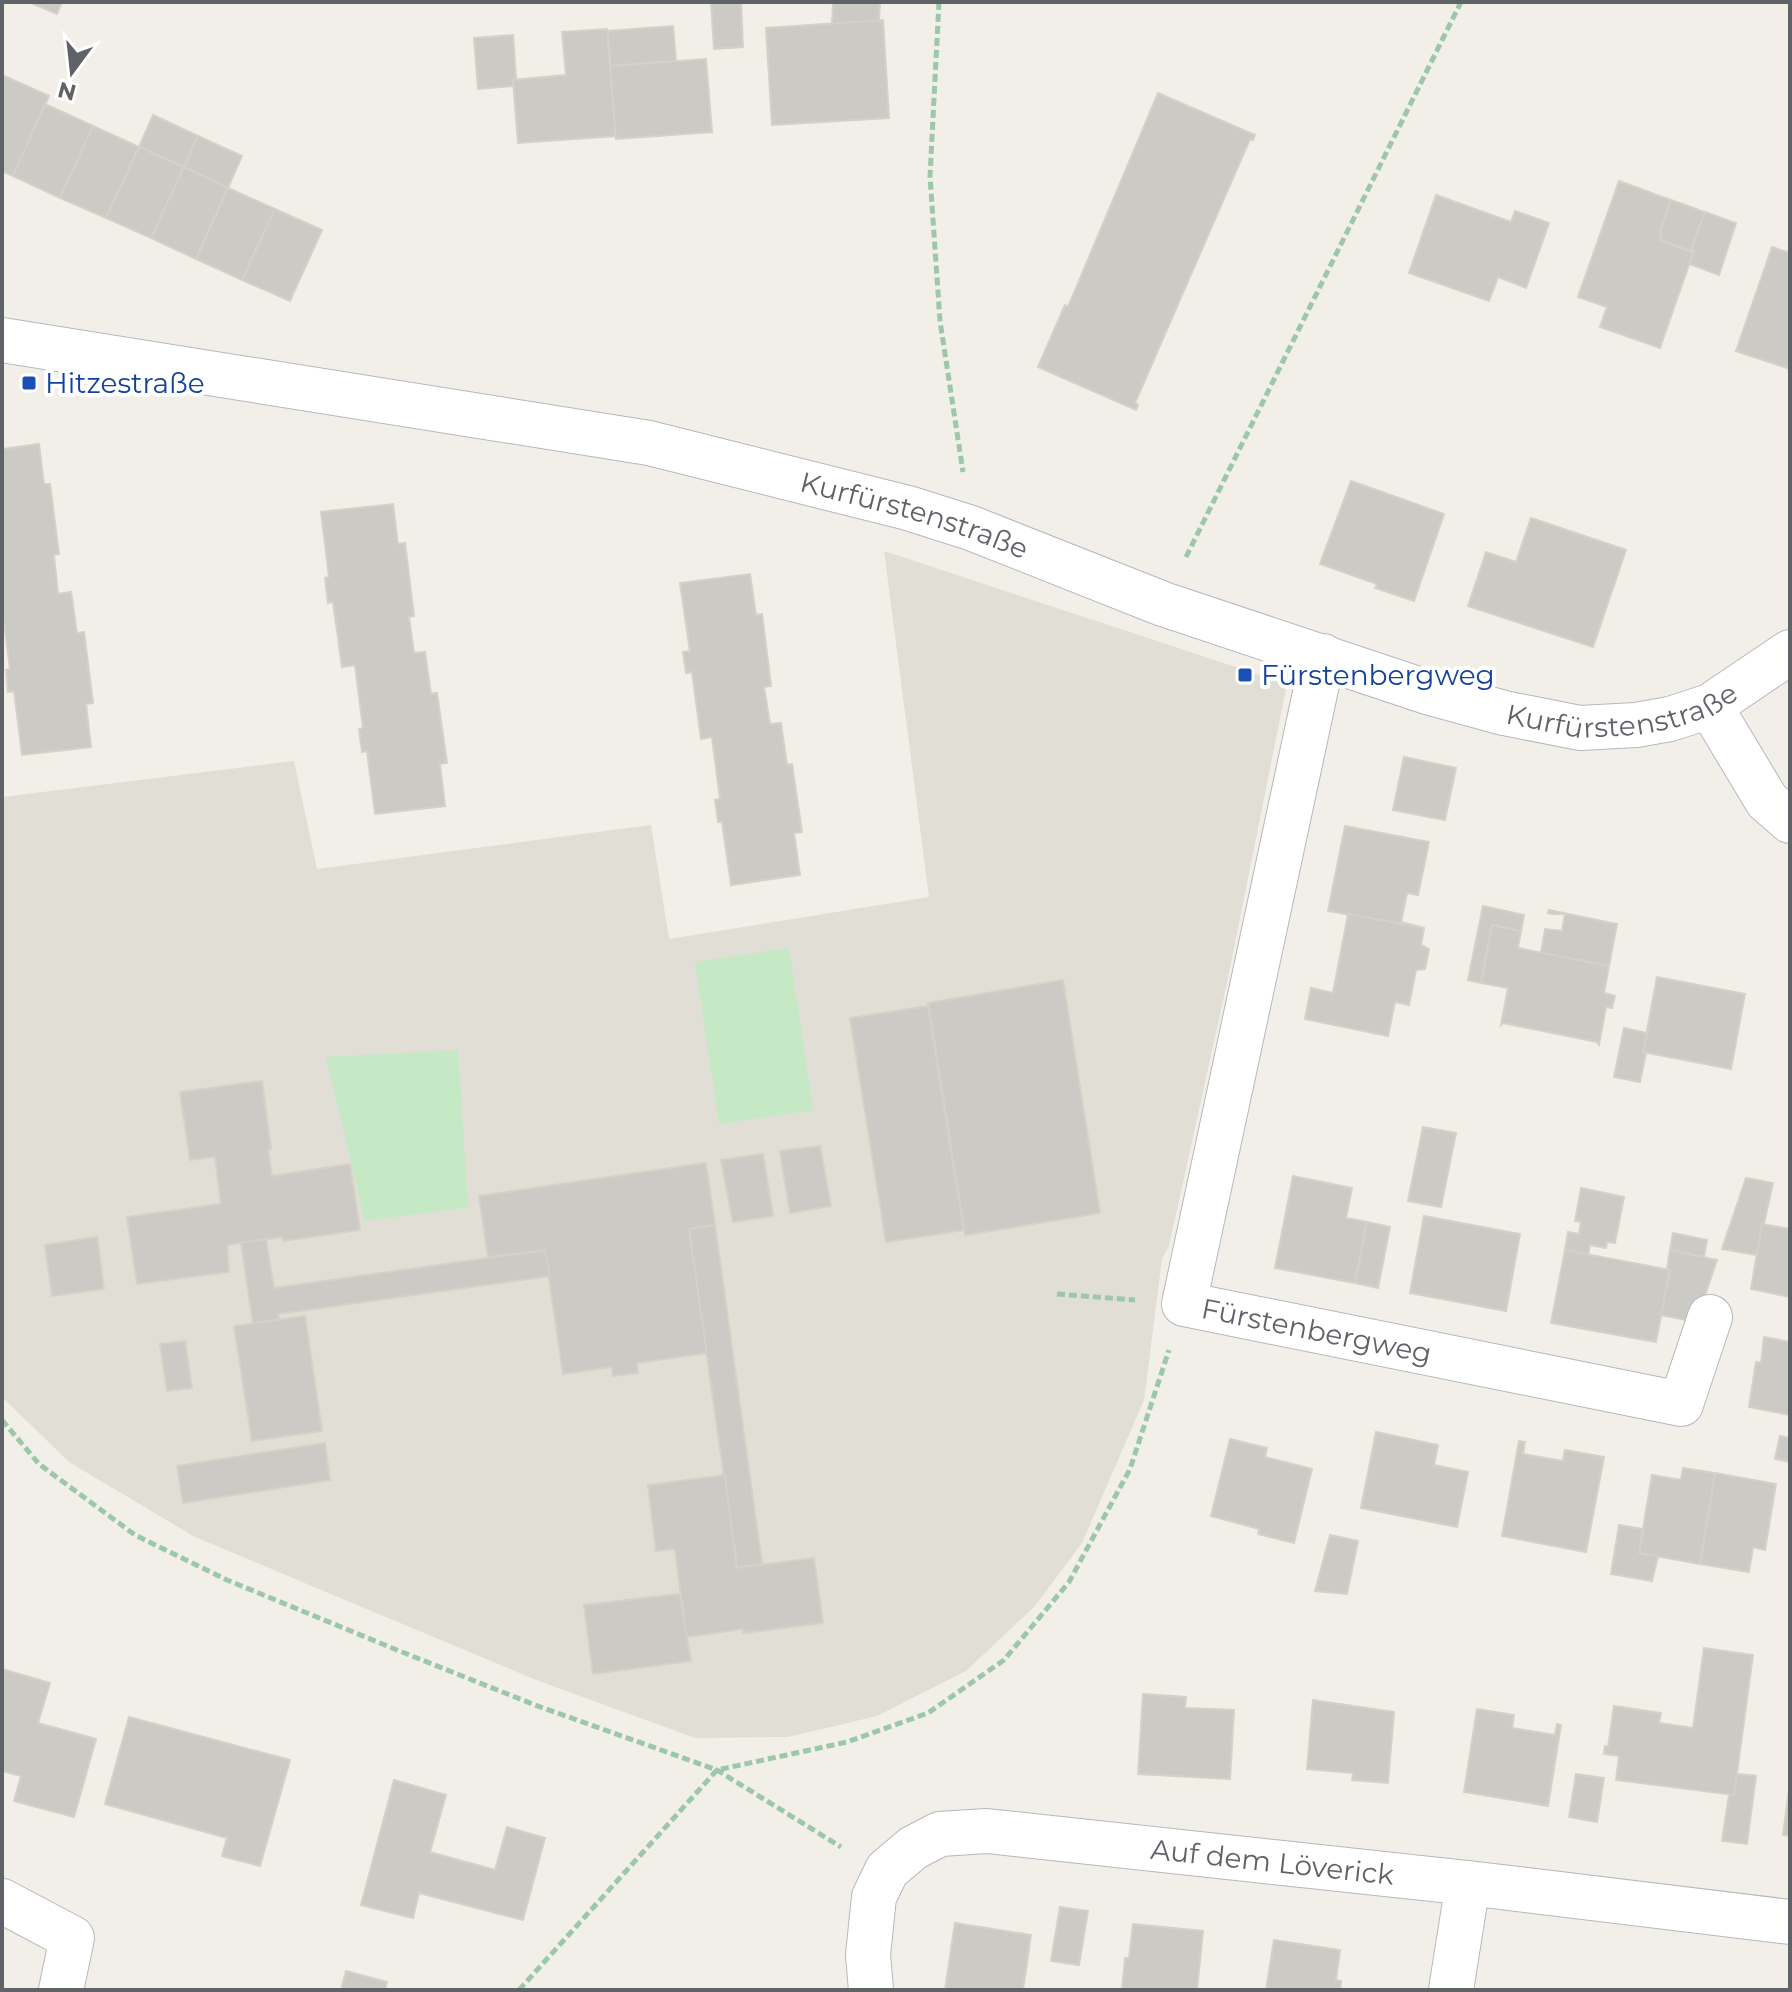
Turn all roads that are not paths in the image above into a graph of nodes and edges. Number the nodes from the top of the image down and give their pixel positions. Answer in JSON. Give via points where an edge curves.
{"nodes":[{"id":1,"x":2,"y":340,"type":"edge"},
{"id":2,"x":1790,"y":652,"type":"edge"},
{"id":3,"x":1323,"y":656,"type":"junction"},
{"id":4,"x":1710,"y":706,"type":"junction"},
{"id":5,"x":1790,"y":821,"type":"edge"},
{"id":6,"x":1710,"y":1317,"type":"dead end"},
{"id":7,"x":1468,"y":1883,"type":"junction"},
{"id":8,"x":2,"y":1901,"type":"edge"},
{"id":9,"x":1790,"y":1922,"type":"edge"},
{"id":10,"x":61,"y":1990,"type":"edge"},
{"id":11,"x":871,"y":1990,"type":"edge"},
{"id":12,"x":1451,"y":1990,"type":"edge"}],
"edges":[{"from":1,"to":3,"type":"street","name":"Kurfürstenstraße","via":[[649,443],[908,508],[1163,604]]},
{"from":2,"to":4,"type":"street","name":"Kurfürstenstraße"},
{"from":3,"to":4,"type":"street","name":"Kurfürstenstraße","via":[[1504,713],[1580,728],[1636,725]]},
{"from":3,"to":6,"type":"street","name":"Fürstenbergweg","via":[[1184,1304],[1681,1404]]},
{"from":4,"to":5,"type":"street","via":[[1767,801]]},
{"from":7,"to":9,"type":"street","name":"Auf dem Löverick"},
{"from":7,"to":11,"type":"street","name":"Auf dem Löverick","via":[[987,1831],[940,1834],[887,1870],[874,1897],[868,1955]]},
{"from":7,"to":12,"type":"street"},
{"from":8,"to":10,"type":"street","via":[[72,1938]]}]}
